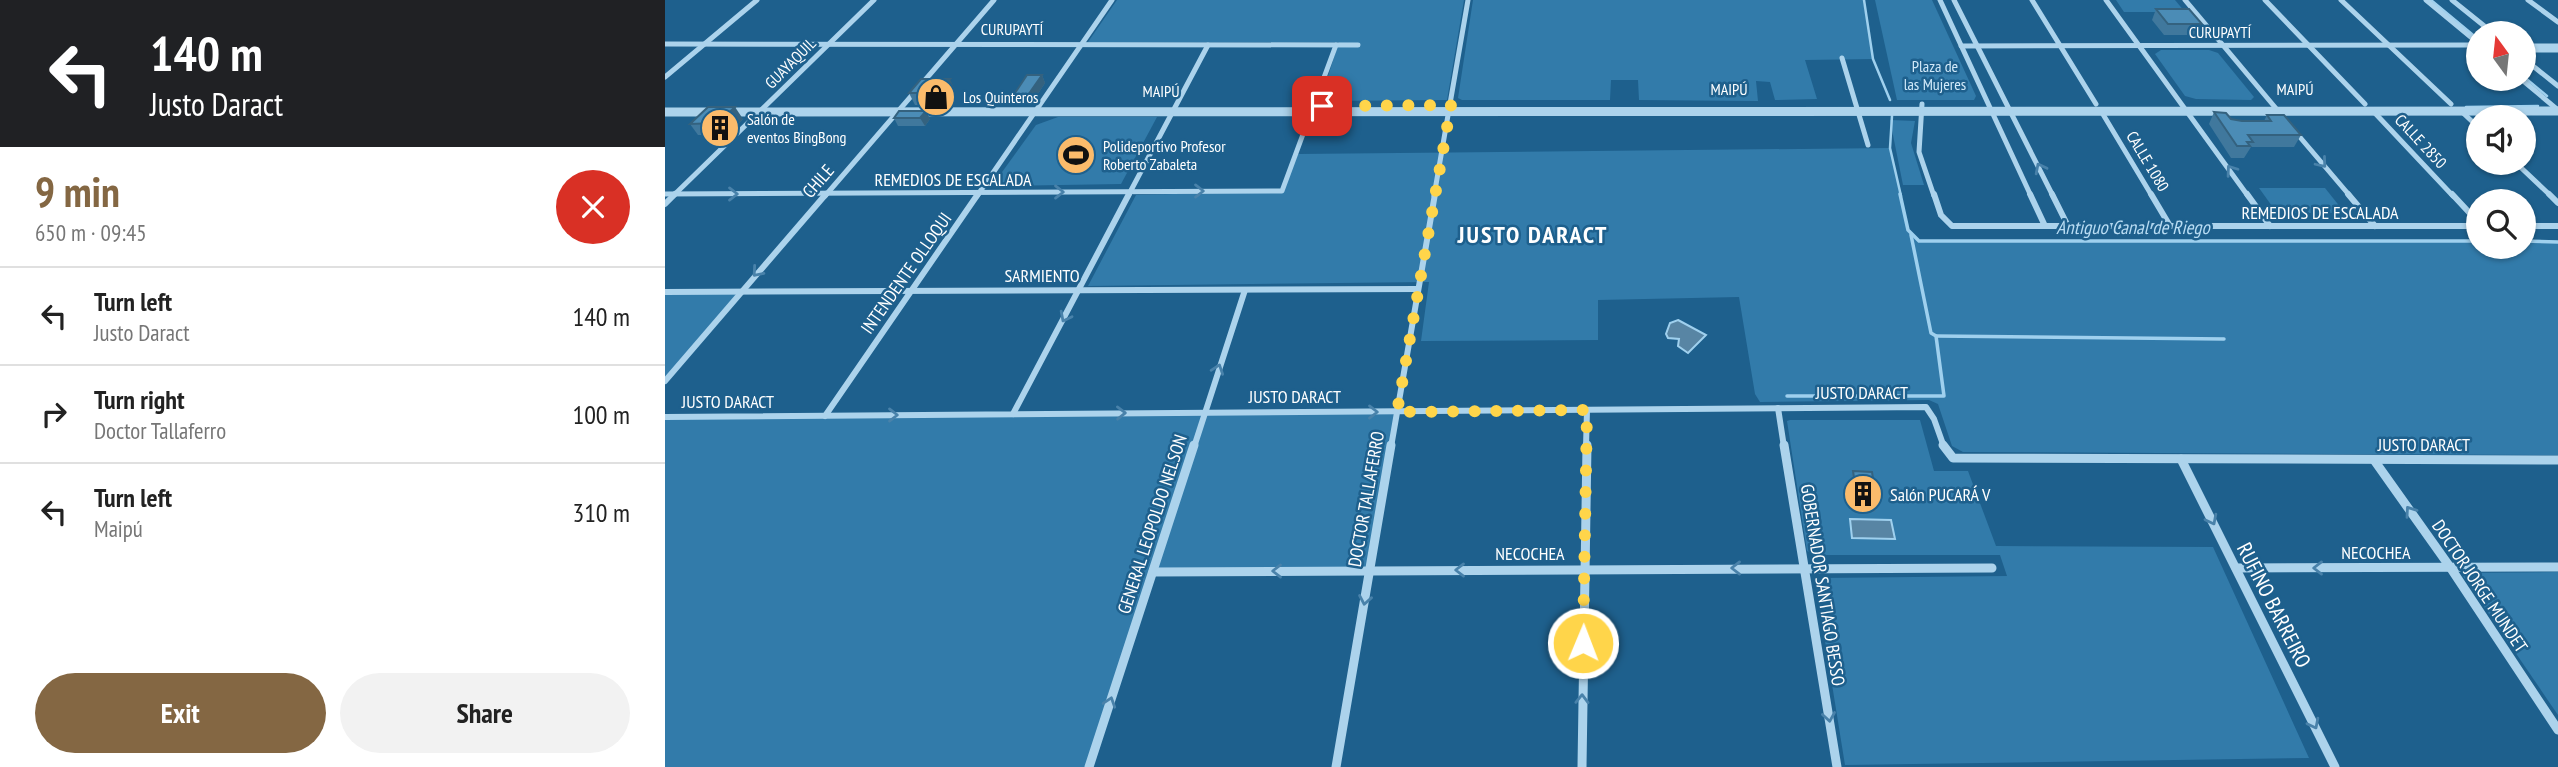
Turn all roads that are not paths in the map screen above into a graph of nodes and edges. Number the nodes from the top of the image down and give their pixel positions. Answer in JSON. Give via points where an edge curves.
{"nodes":[{"id":1,"x":757,"y":0,"type":"edge"},
{"id":2,"x":874,"y":0,"type":"edge"},
{"id":3,"x":994,"y":0,"type":"edge"},
{"id":4,"x":1112,"y":0,"type":"edge"},
{"id":5,"x":1468,"y":0,"type":"edge"},
{"id":6,"x":1940,"y":0,"type":"edge"},
{"id":7,"x":1954,"y":0,"type":"edge"},
{"id":8,"x":2032,"y":0,"type":"edge"},
{"id":9,"x":2106,"y":0,"type":"edge"},
{"id":10,"x":2185,"y":0,"type":"edge"},
{"id":11,"x":2265,"y":0,"type":"edge"},
{"id":12,"x":2341,"y":0,"type":"edge"},
{"id":13,"x":2427,"y":0,"type":"edge"},
{"id":14,"x":2452,"y":0,"type":"edge"},
{"id":15,"x":2528,"y":0,"type":"edge"},
{"id":16,"x":2478,"y":21,"type":"edge"},
{"id":17,"x":2558,"y":22,"type":"edge"},
{"id":18,"x":2466,"y":34,"type":"edge"},
{"id":19,"x":957,"y":43,"type":"junction"},
{"id":20,"x":665,"y":44,"type":"edge"},
{"id":21,"x":705,"y":44,"type":"junction"},
{"id":22,"x":830,"y":44,"type":"junction"},
{"id":23,"x":1082,"y":44,"type":"junction"},
{"id":24,"x":2466,"y":44,"type":"edge"},
{"id":25,"x":1208,"y":45,"type":"junction"},
{"id":26,"x":1336,"y":45,"type":"junction"},
{"id":27,"x":1358,"y":45,"type":"dead end"},
{"id":28,"x":2389,"y":45,"type":"junction"},
{"id":29,"x":1961,"y":46,"type":"junction"},
{"id":30,"x":1977,"y":46,"type":"junction"},
{"id":31,"x":2060,"y":46,"type":"junction"},
{"id":32,"x":2140,"y":46,"type":"junction"},
{"id":33,"x":2223,"y":46,"type":"junction"},
{"id":34,"x":2309,"y":46,"type":"junction"},
{"id":35,"x":2536,"y":48,"type":"edge"},
{"id":36,"x":2558,"y":48,"type":"edge"},
{"id":37,"x":1842,"y":58,"type":"dead end"},
{"id":38,"x":2536,"y":68,"type":"edge"},
{"id":39,"x":665,"y":77,"type":"edge"},
{"id":40,"x":2558,"y":86,"type":"edge"},
{"id":41,"x":2536,"y":90,"type":"edge"},
{"id":42,"x":2554,"y":103,"type":"edge"},
{"id":43,"x":2451,"y":104,"type":"junction"},
{"id":44,"x":1990,"y":107,"type":"junction"},
{"id":45,"x":2369,"y":107,"type":"junction"},
{"id":46,"x":1451,"y":108,"type":"junction"},
{"id":47,"x":1858,"y":108,"type":"junction"},
{"id":48,"x":1923,"y":108,"type":"junction"},
{"id":49,"x":2009,"y":108,"type":"junction"},
{"id":50,"x":2098,"y":108,"type":"junction"},
{"id":51,"x":2185,"y":108,"type":"junction"},
{"id":52,"x":2275,"y":108,"type":"junction"},
{"id":53,"x":1314,"y":109,"type":"junction"},
{"id":54,"x":1038,"y":110,"type":"junction"},
{"id":55,"x":1174,"y":110,"type":"junction"},
{"id":56,"x":761,"y":111,"type":"junction"},
{"id":57,"x":899,"y":111,"type":"junction"},
{"id":58,"x":2461,"y":111,"type":"junction"},
{"id":59,"x":2558,"y":111,"type":"edge"},
{"id":60,"x":665,"y":112,"type":"edge"},
{"id":61,"x":2466,"y":116,"type":"edge"},
{"id":62,"x":1868,"y":145,"type":"dead end"},
{"id":63,"x":2529,"y":175,"type":"edge"},
{"id":64,"x":979,"y":192,"type":"junction"},
{"id":65,"x":1131,"y":192,"type":"junction"},
{"id":66,"x":665,"y":194,"type":"edge"},
{"id":67,"x":675,"y":194,"type":"junction"},
{"id":68,"x":825,"y":194,"type":"junction"},
{"id":69,"x":2558,"y":202,"type":"edge"},
{"id":70,"x":665,"y":204,"type":"edge"},
{"id":71,"x":2466,"y":211,"type":"edge"},
{"id":72,"x":2466,"y":224,"type":"edge"},
{"id":73,"x":2045,"y":226,"type":"junction"},
{"id":74,"x":2068,"y":226,"type":"junction"},
{"id":75,"x":2170,"y":226,"type":"junction"},
{"id":76,"x":2270,"y":226,"type":"junction"},
{"id":77,"x":2375,"y":226,"type":"junction"},
{"id":78,"x":2536,"y":226,"type":"edge"},
{"id":79,"x":2558,"y":226,"type":"edge"},
{"id":80,"x":1418,"y":289,"type":"junction"},
{"id":81,"x":1245,"y":290,"type":"junction"},
{"id":82,"x":910,"y":291,"type":"junction"},
{"id":83,"x":1079,"y":291,"type":"junction"},
{"id":84,"x":665,"y":292,"type":"edge"},
{"id":85,"x":740,"y":292,"type":"junction"},
{"id":86,"x":665,"y":381,"type":"edge"},
{"id":87,"x":1778,"y":408,"type":"junction"},
{"id":88,"x":1587,"y":410,"type":"junction"},
{"id":89,"x":1204,"y":412,"type":"junction"},
{"id":90,"x":1397,"y":412,"type":"junction"},
{"id":91,"x":1013,"y":414,"type":"junction"},
{"id":92,"x":825,"y":416,"type":"junction"},
{"id":93,"x":665,"y":417,"type":"edge"},
{"id":94,"x":2181,"y":459,"type":"junction"},
{"id":95,"x":2374,"y":460,"type":"junction"},
{"id":96,"x":2558,"y":460,"type":"edge"},
{"id":97,"x":2558,"y":567,"type":"edge"},
{"id":98,"x":1804,"y":568,"type":"junction"},
{"id":99,"x":1992,"y":568,"type":"dead end"},
{"id":100,"x":2236,"y":568,"type":"junction"},
{"id":101,"x":2450,"y":568,"type":"junction"},
{"id":102,"x":1584,"y":569,"type":"junction"},
{"id":103,"x":1370,"y":570,"type":"junction"},
{"id":104,"x":1153,"y":572,"type":"junction"},
{"id":105,"x":2558,"y":730,"type":"edge"},
{"id":106,"x":1089,"y":767,"type":"edge"},
{"id":107,"x":1336,"y":767,"type":"edge"},
{"id":108,"x":1581,"y":767,"type":"edge"},
{"id":109,"x":1837,"y":767,"type":"edge"},
{"id":110,"x":2335,"y":767,"type":"edge"}],
"edges":[{"from":1,"to":21,"type":"street"},
{"from":2,"to":22,"type":"street","name":"GUAYAQUIL"},
{"from":3,"to":19,"type":"street","name":"CHILE"},
{"from":4,"to":23,"type":"street","name":"INTENDENTE OLLOQUI"},
{"from":5,"to":46,"type":"street","name":"DOCTOR TALLAFERRO"},
{"from":6,"to":29,"type":"street"},
{"from":7,"to":30,"type":"street"},
{"from":8,"to":31,"type":"street","name":"CALLE 1080"},
{"from":9,"to":32,"type":"street"},
{"from":10,"to":33,"type":"street"},
{"from":11,"to":34,"type":"street","name":"CALLE 2850"},
{"from":12,"to":28,"type":"street"},
{"from":13,"to":18,"type":"street"},
{"from":14,"to":16,"type":"street"},
{"from":15,"to":17,"type":"street"},
{"from":19,"to":22,"type":"street","name":"CURUPAYTÍ"},
{"from":19,"to":23,"type":"street","name":"CURUPAYTÍ"},
{"from":19,"to":57,"type":"street","name":"CHILE"},
{"from":20,"to":21,"type":"street","name":"CURUPAYTÍ"},
{"from":21,"to":22,"type":"street","name":"CURUPAYTÍ"},
{"from":21,"to":39,"type":"street"},
{"from":22,"to":56,"type":"street","name":"GUAYAQUIL"},
{"from":23,"to":25,"type":"street","name":"CURUPAYTÍ"},
{"from":23,"to":54,"type":"street","name":"INTENDENTE OLLOQUI"},
{"from":24,"to":28,"type":"street","name":"CURUPAYTÍ"},
{"from":25,"to":26,"type":"street","name":"CURUPAYTÍ"},
{"from":25,"to":55,"type":"street"},
{"from":26,"to":27,"type":"street","name":"CURUPAYTÍ"},
{"from":26,"to":53,"type":"street"},
{"from":28,"to":34,"type":"street","name":"CURUPAYTÍ"},
{"from":28,"to":43,"type":"street"},
{"from":29,"to":30,"type":"street","name":"CURUPAYTÍ"},
{"from":29,"to":44,"type":"street"},
{"from":30,"to":31,"type":"street","name":"CURUPAYTÍ"},
{"from":30,"to":49,"type":"street"},
{"from":31,"to":32,"type":"street","name":"CURUPAYTÍ"},
{"from":31,"to":50,"type":"street","name":"CALLE 1080"},
{"from":32,"to":33,"type":"street","name":"CURUPAYTÍ"},
{"from":32,"to":51,"type":"street"},
{"from":33,"to":34,"type":"street","name":"CURUPAYTÍ"},
{"from":33,"to":52,"type":"street"},
{"from":34,"to":45,"type":"street","name":"CALLE 2850"},
{"from":35,"to":36,"type":"street"},
{"from":37,"to":47,"type":"street"},
{"from":38,"to":40,"type":"street"},
{"from":41,"to":42,"type":"street"},
{"from":42,"to":43,"type":"street","name":"MAIPÚ"},
{"from":42,"to":59,"type":"street"},
{"from":43,"to":45,"type":"street","name":"MAIPÚ"},
{"from":44,"to":48,"type":"street","name":"MAIPÚ"},
{"from":44,"to":49,"type":"street","name":"MAIPÚ"},
{"from":44,"to":73,"type":"street"},
{"from":45,"to":52,"type":"street","name":"MAIPÚ"},
{"from":45,"to":58,"type":"street","name":"MAIPÚ"},
{"from":45,"to":71,"type":"street","name":"CALLE 2850"},
{"from":46,"to":47,"type":"street","name":"MAIPÚ"},
{"from":46,"to":53,"type":"street","name":"MAIPÚ"},
{"from":46,"to":80,"type":"street","name":"DOCTOR TALLAFERRO"},
{"from":47,"to":48,"type":"street","name":"MAIPÚ"},
{"from":47,"to":62,"type":"street"},
{"from":48,"to":73,"type":"street","name":"REMEDIOS DE ESCALADA","via":[[1920,154],[1941,215],[1952,226]]},
{"from":49,"to":50,"type":"street","name":"MAIPÚ"},
{"from":74,"to":49,"type":"street","one_way":true},
{"from":50,"to":51,"type":"street","name":"MAIPÚ"},
{"from":50,"to":75,"type":"street","name":"CALLE 1080"},
{"from":51,"to":52,"type":"street","name":"MAIPÚ"},
{"from":76,"to":51,"type":"street","one_way":true},
{"from":52,"to":77,"type":"street","one_way":true},
{"from":53,"to":55,"type":"street","name":"MAIPÚ"},
{"from":65,"to":53,"type":"street","name":"REMEDIOS DE ESCALADA","one_way":true,"via":[[1282,191]]},
{"from":54,"to":55,"type":"street","name":"MAIPÚ"},
{"from":54,"to":57,"type":"street","name":"MAIPÚ"},
{"from":54,"to":64,"type":"street","name":"INTENDENTE OLLOQUI"},
{"from":55,"to":65,"type":"street"},
{"from":56,"to":57,"type":"street","name":"MAIPÚ"},
{"from":56,"to":60,"type":"street","name":"MAIPÚ"},
{"from":56,"to":67,"type":"street","name":"GUAYAQUIL"},
{"from":57,"to":68,"type":"street","name":"CHILE"},
{"from":58,"to":59,"type":"street","name":"MAIPÚ"},
{"from":58,"to":61,"type":"street"},
{"from":63,"to":69,"type":"street"},
{"from":64,"to":65,"type":"street","name":"REMEDIOS DE ESCALADA","one_way":true},
{"from":64,"to":68,"type":"street","name":"REMEDIOS DE ESCALADA"},
{"from":64,"to":82,"type":"street","name":"INTENDENTE OLLOQUI"},
{"from":65,"to":83,"type":"street"},
{"from":66,"to":67,"type":"street","name":"REMEDIOS DE ESCALADA"},
{"from":67,"to":68,"type":"street","name":"REMEDIOS DE ESCALADA","one_way":true},
{"from":67,"to":70,"type":"street","name":"GUAYAQUIL"},
{"from":68,"to":85,"type":"street","name":"CHILE","one_way":true},
{"from":72,"to":77,"type":"street","name":"REMEDIOS DE ESCALADA"},
{"from":73,"to":74,"type":"street","name":"REMEDIOS DE ESCALADA"},
{"from":74,"to":75,"type":"street","name":"REMEDIOS DE ESCALADA"},
{"from":75,"to":76,"type":"street","name":"REMEDIOS DE ESCALADA"},
{"from":76,"to":77,"type":"street","name":"REMEDIOS DE ESCALADA"},
{"from":78,"to":79,"type":"street"},
{"from":80,"to":81,"type":"street","name":"SARMIENTO"},
{"from":80,"to":90,"type":"street","name":"DOCTOR TALLAFERRO"},
{"from":81,"to":83,"type":"street","name":"SARMIENTO"},
{"from":89,"to":81,"type":"street","name":"GENERAL LEOPOLDO NELSON","one_way":true},
{"from":82,"to":83,"type":"street","name":"SARMIENTO"},
{"from":82,"to":85,"type":"street","name":"SARMIENTO"},
{"from":82,"to":92,"type":"street","name":"INTENDENTE OLLOQUI"},
{"from":83,"to":91,"type":"street","one_way":true},
{"from":84,"to":85,"type":"street","name":"SARMIENTO"},
{"from":85,"to":86,"type":"street","name":"CHILE"},
{"from":87,"to":88,"type":"street","name":"JUSTO DARACT"},
{"from":87,"to":94,"type":"street","name":"JUSTO DARACT","via":[[1926,407],[1953,458]]},
{"from":87,"to":98,"type":"street","name":"GOBERNADOR SANTIAGO BESSO"},
{"from":88,"to":90,"type":"street","name":"JUSTO DARACT"},
{"from":88,"to":102,"type":"street"},
{"from":89,"to":90,"type":"street","name":"JUSTO DARACT","one_way":true},
{"from":91,"to":89,"type":"street","name":"JUSTO DARACT","one_way":true},
{"from":89,"to":104,"type":"street","name":"GENERAL LEOPOLDO NELSON"},
{"from":90,"to":103,"type":"street","name":"DOCTOR TALLAFERRO"},
{"from":92,"to":91,"type":"street","name":"JUSTO DARACT","one_way":true},
{"from":92,"to":93,"type":"street","name":"JUSTO DARACT"},
{"from":94,"to":95,"type":"street","name":"JUSTO DARACT"},
{"from":94,"to":100,"type":"street","name":"RUFINO BARREIRO","one_way":true},
{"from":95,"to":96,"type":"street","name":"JUSTO DARACT"},
{"from":101,"to":95,"type":"street","name":"DOCTOR JORGE MUNDET","one_way":true},
{"from":97,"to":101,"type":"street","name":"NECOCHEA"},
{"from":98,"to":99,"type":"street","name":"NECOCHEA"},
{"from":98,"to":102,"type":"street","name":"NECOCHEA","one_way":true},
{"from":98,"to":109,"type":"street","name":"GOBERNADOR SANTIAGO BESSO","one_way":true},
{"from":101,"to":100,"type":"street","name":"NECOCHEA","one_way":true},
{"from":100,"to":110,"type":"street","name":"RUFINO BARREIRO","one_way":true},
{"from":101,"to":105,"type":"street","name":"DOCTOR JORGE MUNDET"},
{"from":102,"to":103,"type":"street","name":"NECOCHEA","one_way":true},
{"from":108,"to":102,"type":"street","one_way":true},
{"from":103,"to":104,"type":"street","name":"NECOCHEA","one_way":true},
{"from":103,"to":107,"type":"street","name":"DOCTOR TALLAFERRO","one_way":true},
{"from":106,"to":104,"type":"street","name":"GENERAL LEOPOLDO NELSON","one_way":true}]}
